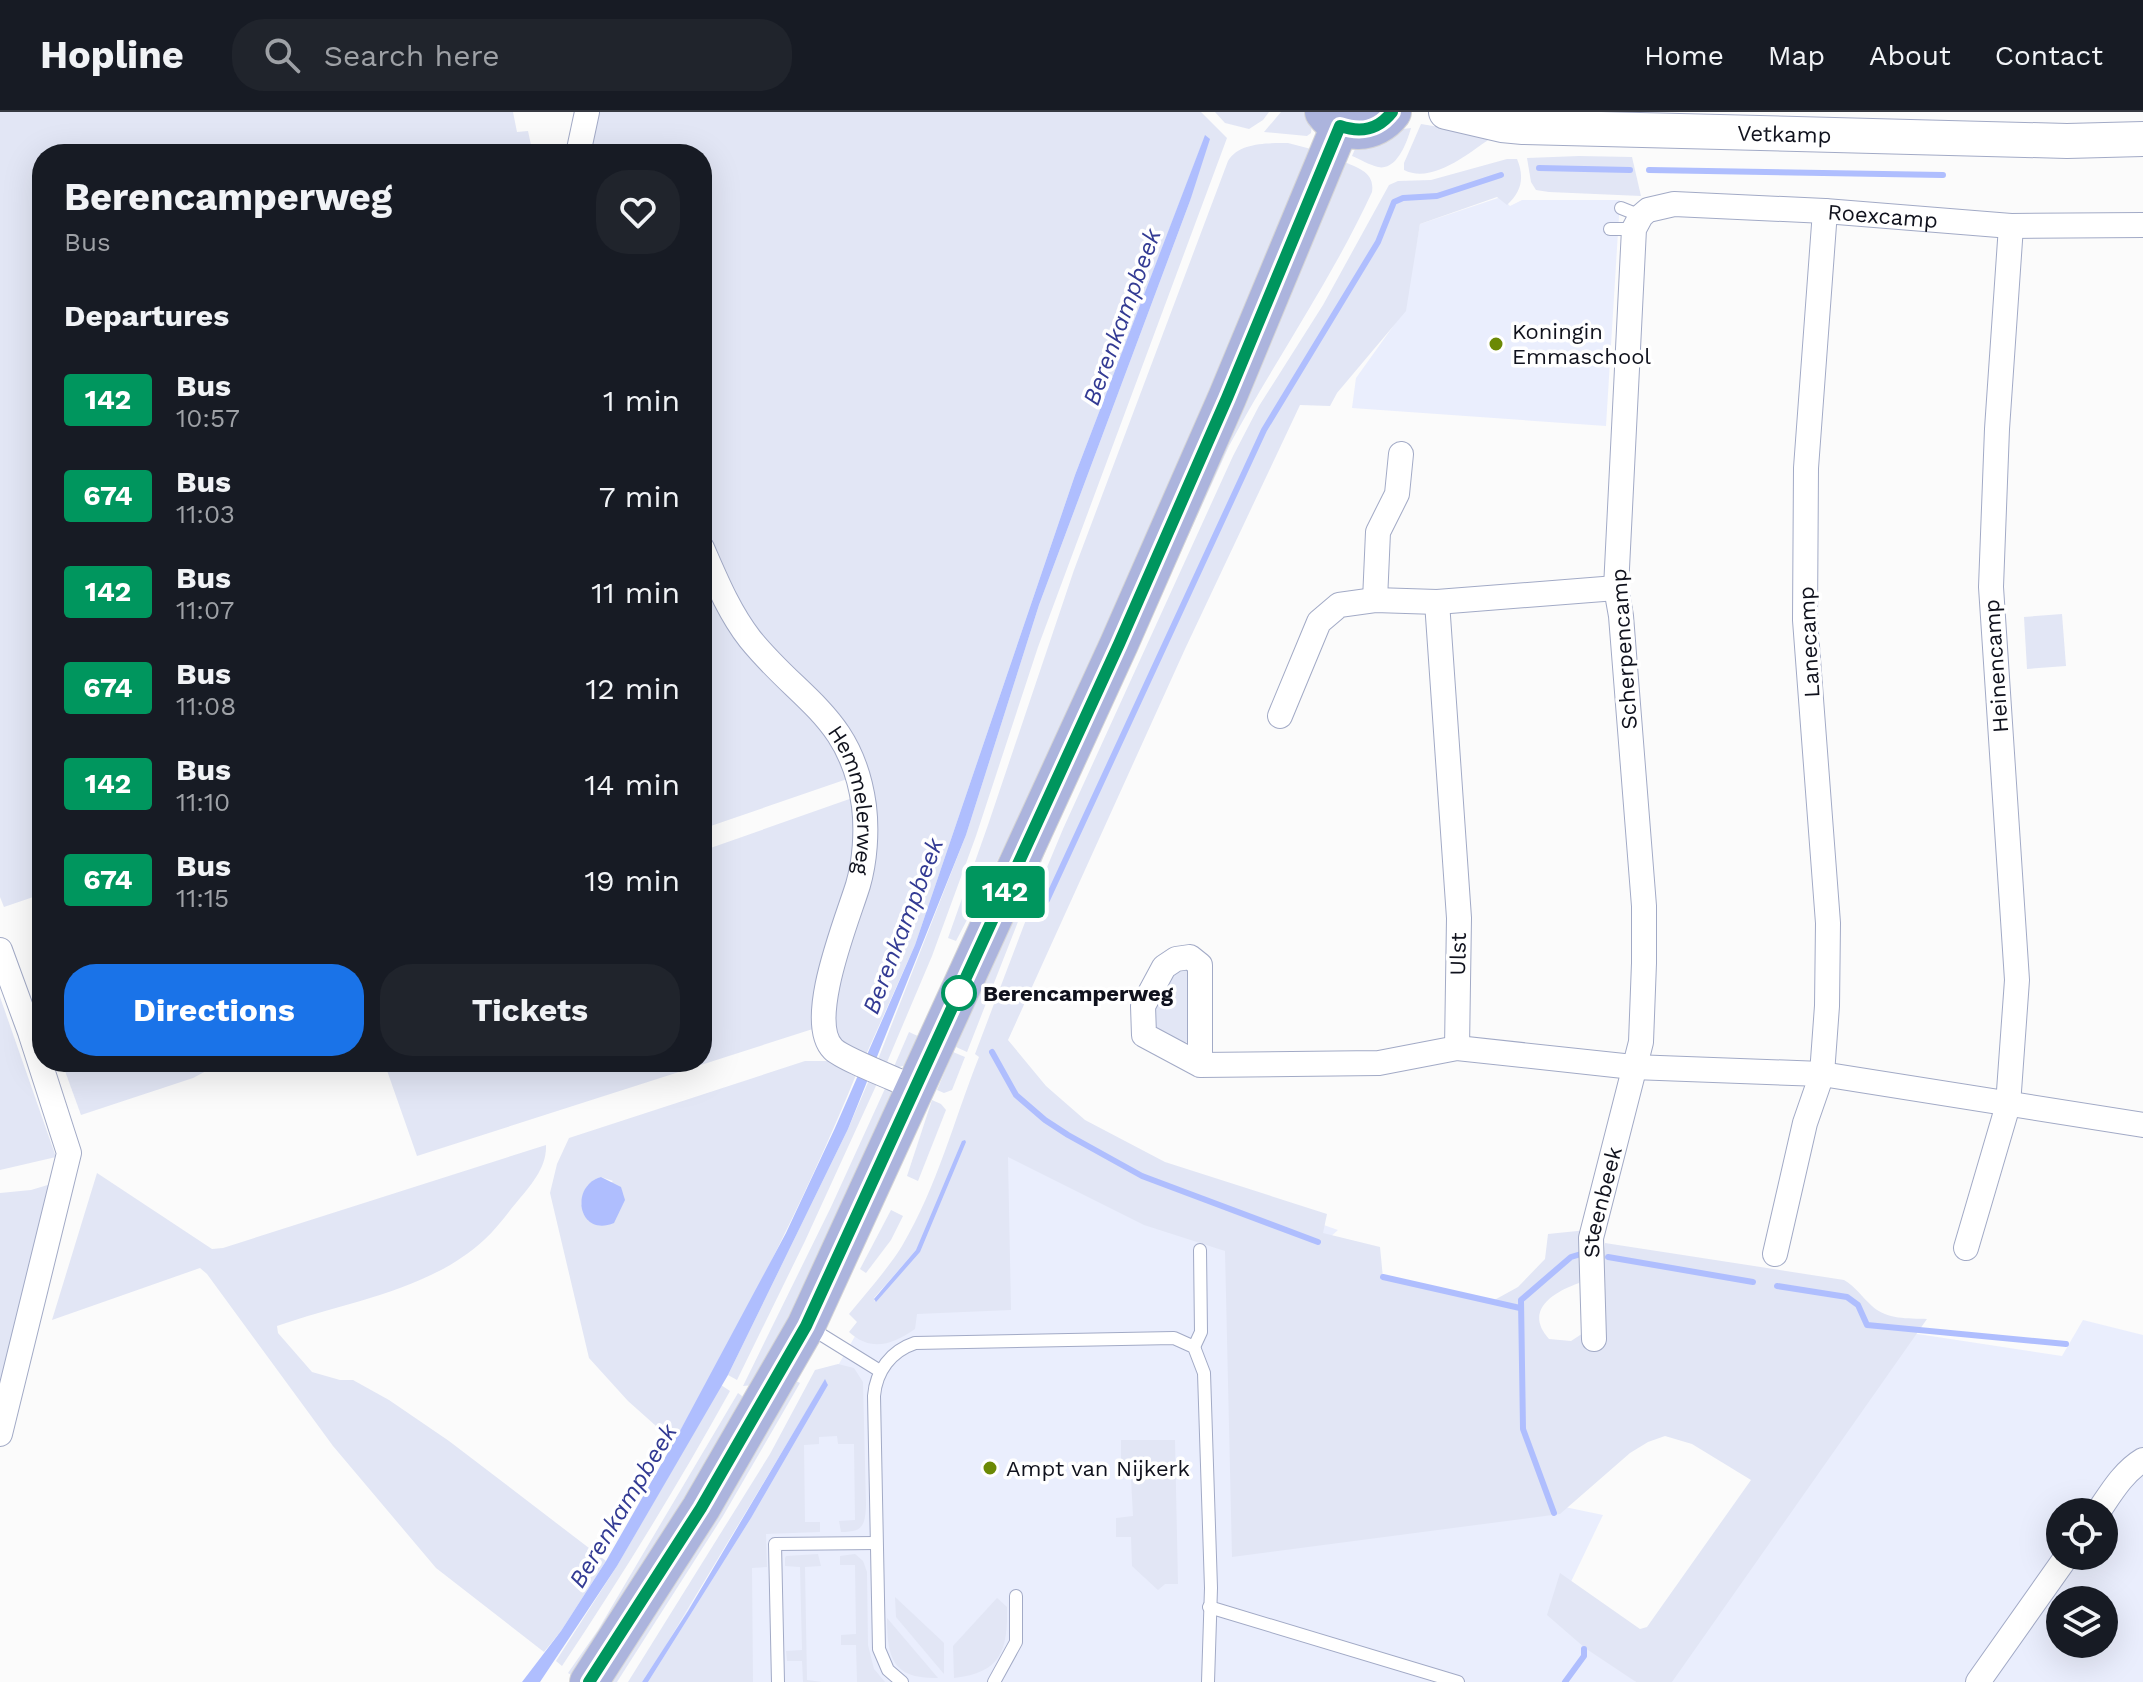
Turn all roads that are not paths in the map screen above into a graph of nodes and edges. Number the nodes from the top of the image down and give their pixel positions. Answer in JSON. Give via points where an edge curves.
{"nodes":[{"id":1,"x":587,"y":112,"type":"edge"},
{"id":2,"x":1392,"y":112,"type":"edge"},
{"id":3,"x":1446,"y":112,"type":"edge"},
{"id":4,"x":1332,"y":119,"type":"edge"},
{"id":5,"x":2137,"y":142,"type":"edge"},
{"id":6,"x":580,"y":144,"type":"edge"},
{"id":7,"x":1825,"y":211,"type":"junction"},
{"id":8,"x":1626,"y":220,"type":"joint"},
{"id":9,"x":2143,"y":225,"type":"edge"},
{"id":10,"x":2011,"y":226,"type":"junction"},
{"id":11,"x":1401,"y":454,"type":"dead end"},
{"id":12,"x":712,"y":569,"type":"edge"},
{"id":13,"x":1616,"y":588,"type":"junction"},
{"id":14,"x":1375,"y":600,"type":"junction"},
{"id":15,"x":1437,"y":602,"type":"junction"},
{"id":16,"x":1280,"y":716,"type":"dead end"},
{"id":17,"x":0,"y":950,"type":"edge"},
{"id":18,"x":32,"y":1038,"type":"edge"},
{"id":19,"x":1457,"y":1048,"type":"junction"},
{"id":20,"x":1200,"y":1065,"type":"dead end"},
{"id":21,"x":1633,"y":1067,"type":"junction"},
{"id":22,"x":43,"y":1072,"type":"edge"},
{"id":23,"x":1822,"y":1074,"type":"junction"},
{"id":24,"x":915,"y":1088,"type":"junction"},
{"id":25,"x":2008,"y":1105,"type":"junction"},
{"id":26,"x":2143,"y":1125,"type":"edge"},
{"id":27,"x":1966,"y":1248,"type":"dead end"},
{"id":28,"x":1200,"y":1250,"type":"dead end"},
{"id":29,"x":1775,"y":1254,"type":"dead end"},
{"id":30,"x":806,"y":1326,"type":"junction"},
{"id":31,"x":1594,"y":1339,"type":"dead end"},
{"id":32,"x":1194,"y":1347,"type":"junction"},
{"id":33,"x":880,"y":1371,"type":"junction"},
{"id":34,"x":0,"y":1434,"type":"edge"},
{"id":35,"x":2143,"y":1460,"type":"edge"},
{"id":36,"x":2108,"y":1498,"type":"edge"},
{"id":37,"x":876,"y":1543,"type":"junction"},
{"id":38,"x":2057,"y":1570,"type":"edge"},
{"id":39,"x":1016,"y":1596,"type":"dead end"},
{"id":40,"x":1209,"y":1607,"type":"junction"},
{"id":41,"x":589,"y":1682,"type":"edge"},
{"id":42,"x":778,"y":1682,"type":"edge"},
{"id":43,"x":902,"y":1682,"type":"edge"},
{"id":44,"x":994,"y":1682,"type":"edge"},
{"id":45,"x":1208,"y":1682,"type":"edge"},
{"id":46,"x":1458,"y":1682,"type":"edge"},
{"id":47,"x":1978,"y":1682,"type":"edge"}],
"edges":[{"from":1,"to":6,"type":"street"},
{"from":2,"to":4,"type":"main road","via":[[1369,130],[1353,131]]},
{"from":3,"to":5,"type":"street","name":"Vetkamp","via":[[1523,127],[1866,130]]},
{"from":4,"to":24,"type":"main road","via":[[1227,398]]},
{"from":7,"to":8,"type":"street","name":"Roexcamp","via":[[1674,204]]},
{"from":7,"to":10,"type":"street","name":"Roexcamp"},
{"from":7,"to":23,"type":"street","name":"Lanecamp","via":[[1806,468],[1805,620],[1828,923]]},
{"from":8,"to":13,"type":"street","name":"Scherpencamp"},
{"from":9,"to":10,"type":"street","name":"Roexcamp"},
{"from":10,"to":25,"type":"street","name":"Heinencamp","via":[[1991,587],[2017,980]]},
{"from":11,"to":14,"type":"street","via":[[1397,494],[1378,532]]},
{"from":12,"to":24,"type":"street","name":"Hemmelerweg","via":[[738,623],[821,710],[856,771],[864,808],[864,853],[834,955],[825,1025],[830,1046]]},
{"from":13,"to":15,"type":"street"},
{"from":13,"to":21,"type":"street","name":"Scherpencamp","via":[[1644,906],[1641,1042]]},
{"from":14,"to":15,"type":"street"},
{"from":14,"to":16,"type":"street","via":[[1339,605],[1319,622]]},
{"from":15,"to":19,"type":"street","name":"Ulst","via":[[1459,918]]},
{"from":17,"to":18,"type":"street"},
{"from":19,"to":20,"type":"street","via":[[1379,1063]]},
{"from":19,"to":21,"type":"street"},
{"from":21,"to":23,"type":"street"},
{"from":21,"to":31,"type":"street","name":"Steenbeek","via":[[1591,1238]]},
{"from":22,"to":34,"type":"street","via":[[69,1153]]},
{"from":23,"to":25,"type":"street"},
{"from":23,"to":29,"type":"street","via":[[1805,1123]]},
{"from":24,"to":30,"type":"main road"},
{"from":25,"to":26,"type":"street"},
{"from":25,"to":27,"type":"street"},
{"from":28,"to":32,"type":"lane","via":[[1201,1332]]},
{"from":30,"to":33,"type":"lane"},
{"from":30,"to":41,"type":"main road","via":[[701,1508]]},
{"from":32,"to":33,"type":"lane","via":[[1174,1338],[915,1343],[894,1354]]},
{"from":32,"to":40,"type":"lane","via":[[1204,1373]]},
{"from":33,"to":37,"type":"lane","via":[[874,1396]]},
{"from":35,"to":36,"type":"street"},
{"from":37,"to":42,"type":"lane","via":[[775,1544]]},
{"from":37,"to":43,"type":"lane","via":[[879,1649],[888,1670]]},
{"from":38,"to":47,"type":"street"},
{"from":39,"to":44,"type":"lane","via":[[1016,1642]]},
{"from":40,"to":45,"type":"lane"},
{"from":40,"to":46,"type":"lane"}]}
